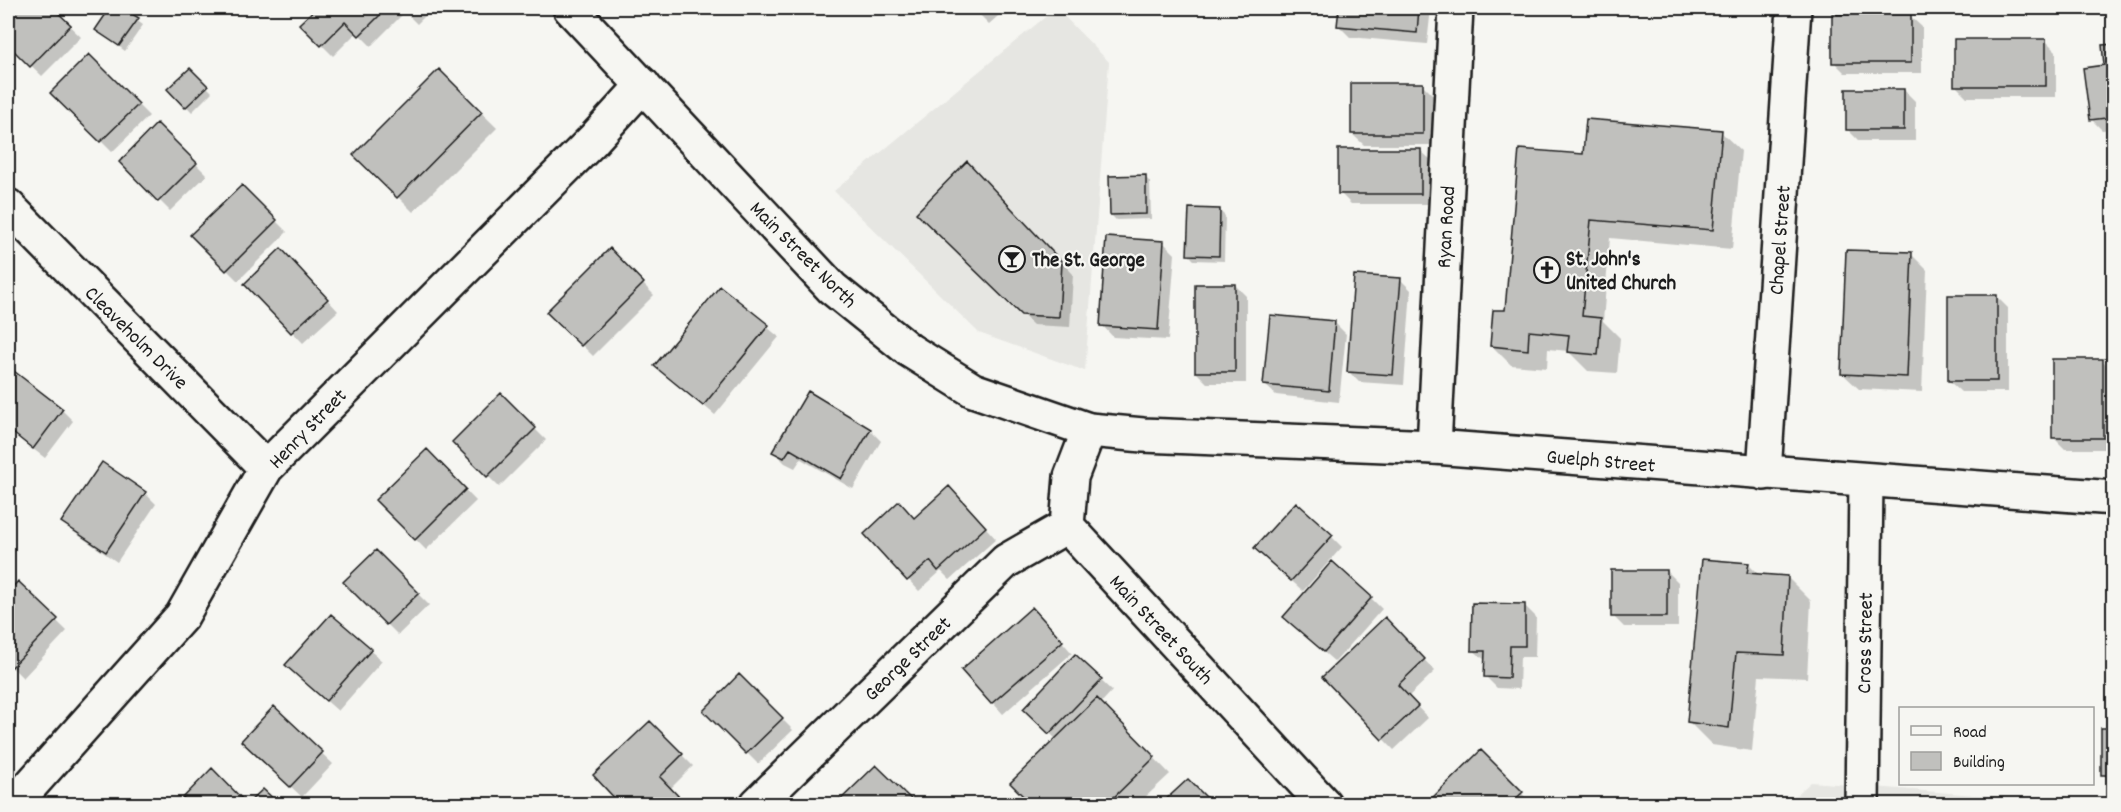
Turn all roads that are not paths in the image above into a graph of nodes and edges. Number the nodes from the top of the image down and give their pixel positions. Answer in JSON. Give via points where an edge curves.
{"nodes":[{"id":1,"x":570,"y":8,"type":"edge"},
{"id":2,"x":1456,"y":8,"type":"edge"},
{"id":3,"x":1794,"y":8,"type":"edge"},
{"id":4,"x":643,"y":85,"type":"junction"},
{"id":5,"x":8,"y":206,"type":"edge"},
{"id":6,"x":1089,"y":430,"type":"junction"},
{"id":7,"x":1434,"y":447,"type":"junction"},
{"id":8,"x":266,"y":468,"type":"junction"},
{"id":9,"x":1764,"y":473,"type":"junction"},
{"id":10,"x":1866,"y":481,"type":"junction"},
{"id":11,"x":2114,"y":498,"type":"edge"},
{"id":12,"x":1067,"y":526,"type":"junction"},
{"id":13,"x":14,"y":804,"type":"edge"},
{"id":14,"x":757,"y":804,"type":"edge"},
{"id":15,"x":1324,"y":804,"type":"edge"},
{"id":16,"x":1862,"y":804,"type":"edge"}],
"edges":[{"from":1,"to":4,"type":"street","name":"Main Street North"},
{"from":2,"to":7,"type":"street","name":"Ryan Road"},
{"from":3,"to":9,"type":"street","name":"Chapel Street"},
{"from":4,"to":6,"type":"street","name":"Main Street North","via":[[832,288],[909,350],[973,390]]},
{"from":4,"to":8,"type":"street","name":"Henry Street"},
{"from":5,"to":8,"type":"street","name":"Cleaveholm Drive"},
{"from":6,"to":7,"type":"street","name":"Guelph Street"},
{"from":6,"to":12,"type":"street","via":[[1071,477]]},
{"from":7,"to":9,"type":"street","name":"Guelph Street"},
{"from":8,"to":13,"type":"street","name":"Henry Street","via":[[182,616]]},
{"from":9,"to":10,"type":"street","name":"Guelph Street"},
{"from":10,"to":11,"type":"street","name":"Guelph Street"},
{"from":10,"to":16,"type":"street","name":"Cross Street"},
{"from":12,"to":14,"type":"street","name":"George Street","via":[[1006,561]]},
{"from":12,"to":15,"type":"street","name":"Main Street South"}]}
